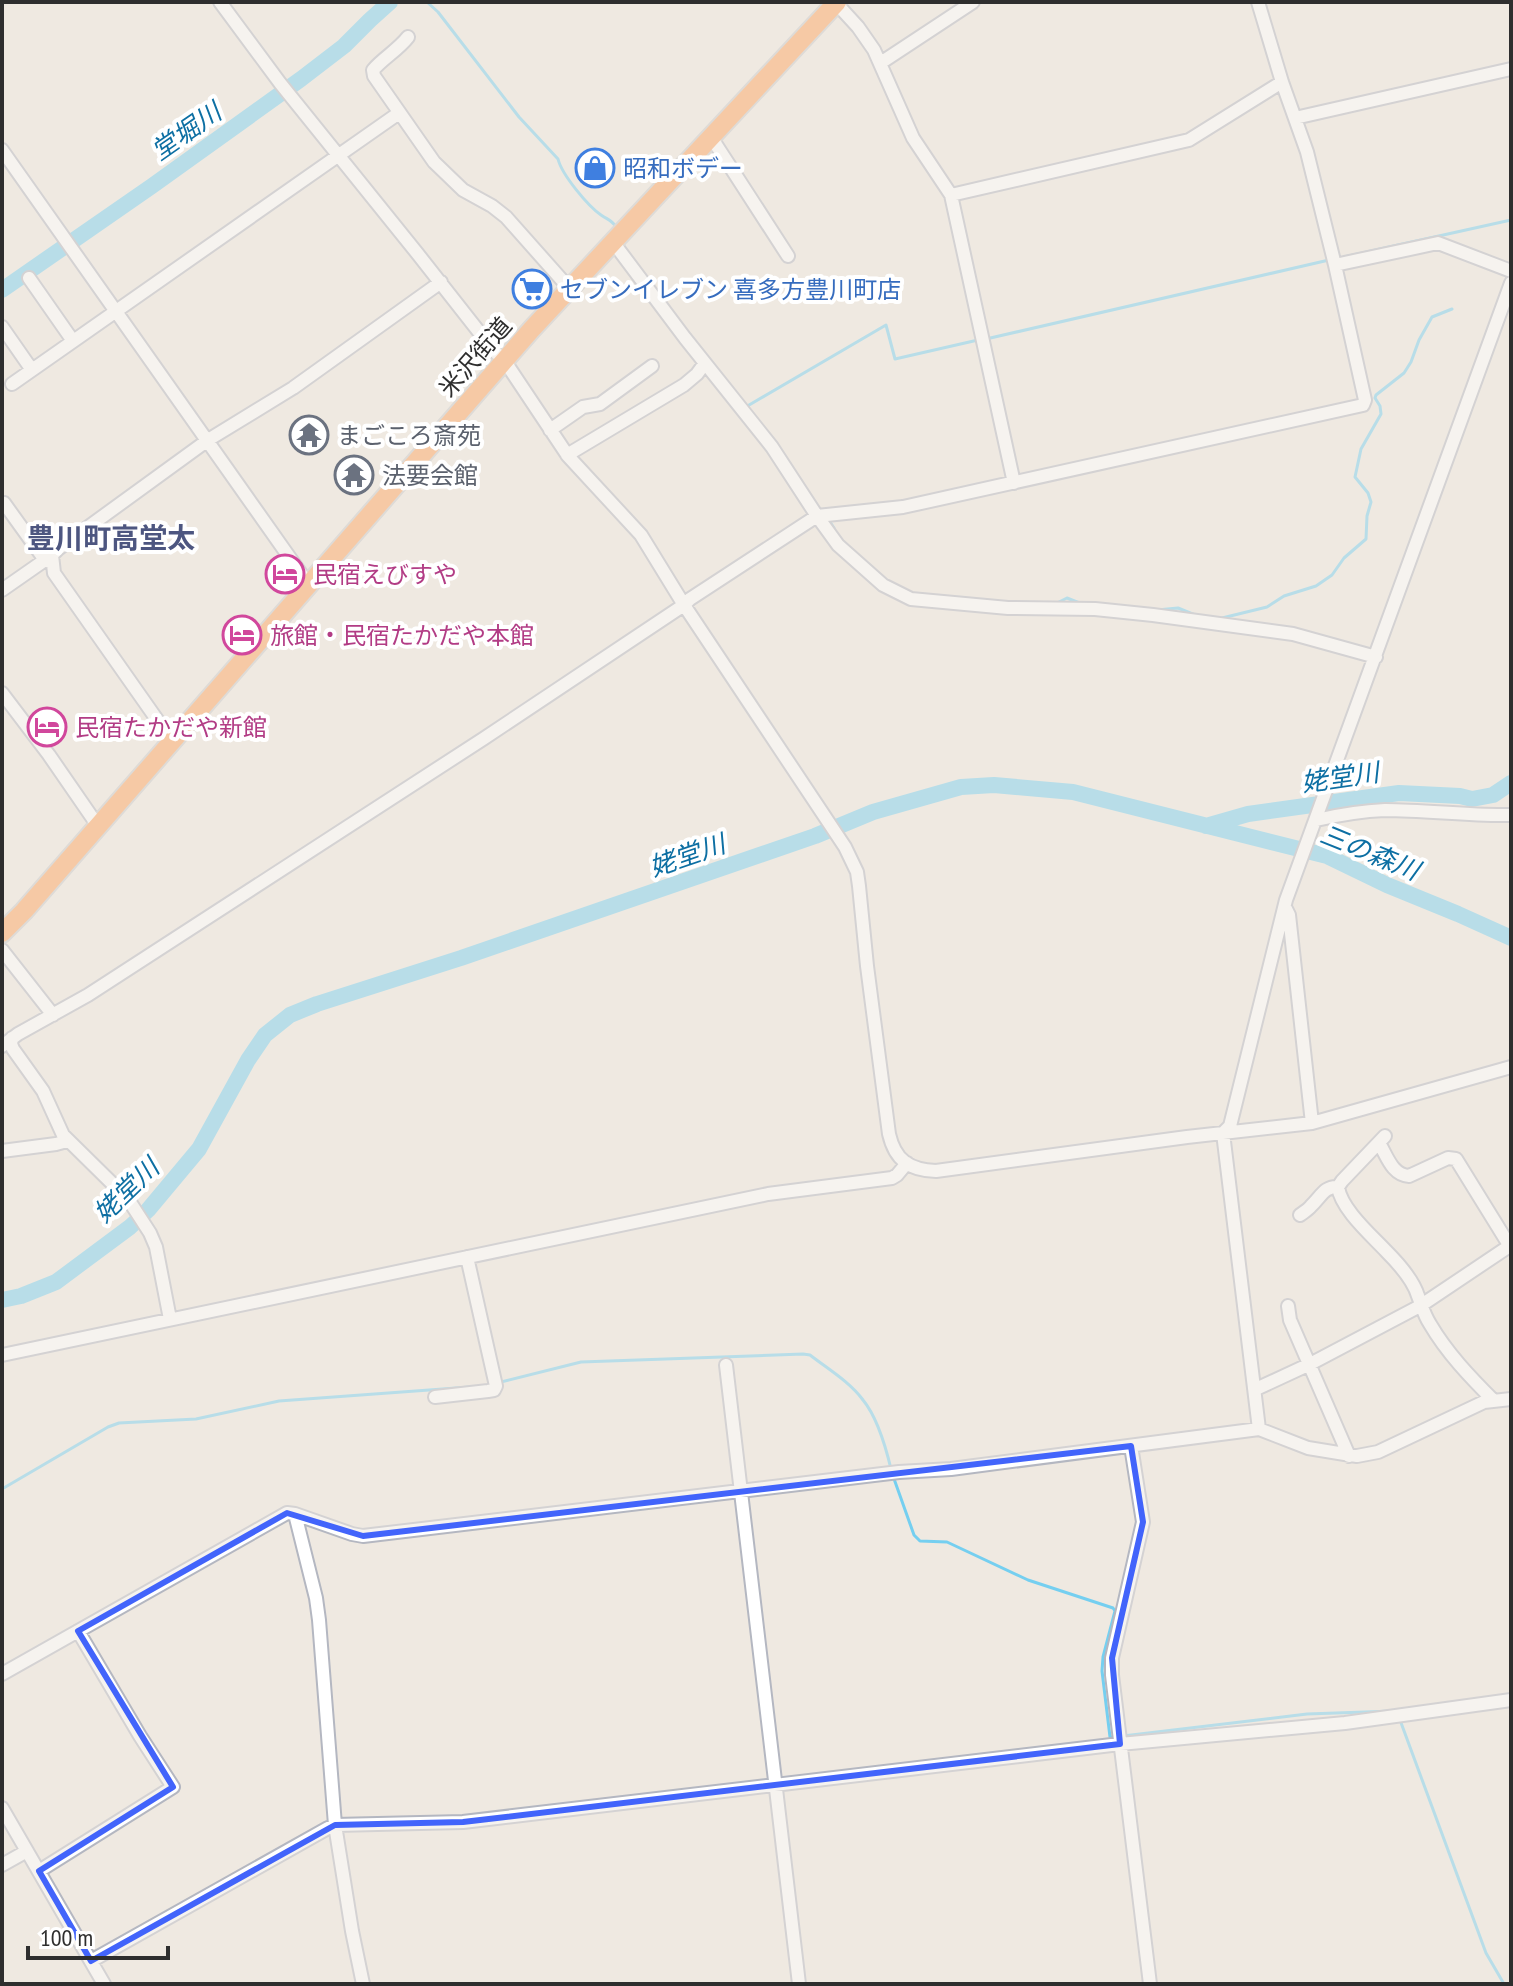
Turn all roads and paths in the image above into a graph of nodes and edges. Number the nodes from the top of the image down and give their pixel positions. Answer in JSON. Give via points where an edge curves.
{"nodes":[{"id":1,"x":220,"y":2,"type":"edge"},
{"id":2,"x":973,"y":2,"type":"edge"},
{"id":3,"x":1258,"y":2,"type":"edge"},
{"id":4,"x":837,"y":3,"type":"edge"},
{"id":5,"x":408,"y":37,"type":"dead end"},
{"id":6,"x":882,"y":62,"type":"dead end"},
{"id":7,"x":1511,"y":69,"type":"edge"},
{"id":8,"x":1282,"y":82,"type":"junction"},
{"id":9,"x":399,"y":113,"type":"junction"},
{"id":10,"x":1295,"y":118,"type":"junction"},
{"id":11,"x":711,"y":137,"type":"junction"},
{"id":12,"x":2,"y":150,"type":"edge"},
{"id":13,"x":338,"y":156,"type":"junction"},
{"id":14,"x":951,"y":195,"type":"junction"},
{"id":15,"x":613,"y":242,"type":"junction"},
{"id":16,"x":788,"y":256,"type":"dead end"},
{"id":17,"x":1335,"y":265,"type":"junction"},
{"id":18,"x":1511,"y":271,"type":"edge"},
{"id":19,"x":29,"y":278,"type":"dead end"},
{"id":20,"x":441,"y":282,"type":"junction"},
{"id":21,"x":1511,"y":283,"type":"edge"},
{"id":22,"x":569,"y":288,"type":"junction"},
{"id":23,"x":116,"y":311,"type":"junction"},
{"id":24,"x":2,"y":327,"type":"edge"},
{"id":25,"x":73,"y":341,"type":"junction"},
{"id":26,"x":504,"y":360,"type":"junction"},
{"id":27,"x":705,"y":363,"type":"junction"},
{"id":28,"x":652,"y":366,"type":"dead end"},
{"id":29,"x":32,"y":370,"type":"junction"},
{"id":30,"x":12,"y":384,"type":"dead end"},
{"id":31,"x":550,"y":430,"type":"junction"},
{"id":32,"x":208,"y":440,"type":"junction"},
{"id":33,"x":567,"y":455,"type":"junction"},
{"id":34,"x":1014,"y":483,"type":"junction"},
{"id":35,"x":4,"y":503,"type":"edge"},
{"id":36,"x":817,"y":516,"type":"junction"},
{"id":37,"x":48,"y":562,"type":"junction"},
{"id":38,"x":309,"y":585,"type":"junction"},
{"id":39,"x":2,"y":590,"type":"edge"},
{"id":40,"x":684,"y":605,"type":"junction"},
{"id":41,"x":1376,"y":657,"type":"junction"},
{"id":42,"x":2,"y":693,"type":"edge"},
{"id":43,"x":172,"y":741,"type":"junction"},
{"id":44,"x":1511,"y":815,"type":"edge"},
{"id":45,"x":1315,"y":822,"type":"junction"},
{"id":46,"x":98,"y":826,"type":"junction"},
{"id":47,"x":1285,"y":906,"type":"junction"},
{"id":48,"x":2,"y":933,"type":"edge"},
{"id":49,"x":2,"y":950,"type":"edge"},
{"id":50,"x":53,"y":1015,"type":"junction"},
{"id":51,"x":7,"y":1042,"type":"edge"},
{"id":52,"x":1511,"y":1067,"type":"edge"},
{"id":53,"x":1312,"y":1123,"type":"junction"},
{"id":54,"x":1223,"y":1133,"type":"junction"},
{"id":55,"x":67,"y":1141,"type":"junction"},
{"id":56,"x":2,"y":1151,"type":"edge"},
{"id":57,"x":907,"y":1163,"type":"junction"},
{"id":58,"x":1338,"y":1187,"type":"junction"},
{"id":59,"x":1300,"y":1215,"type":"dead end"},
{"id":60,"x":1511,"y":1246,"type":"edge"},
{"id":61,"x":467,"y":1257,"type":"junction"},
{"id":62,"x":1288,"y":1306,"type":"dead end"},
{"id":63,"x":1420,"y":1306,"type":"junction"},
{"id":64,"x":170,"y":1319,"type":"junction"},
{"id":65,"x":2,"y":1355,"type":"edge"},
{"id":66,"x":1310,"y":1364,"type":"junction"},
{"id":67,"x":726,"y":1365,"type":"dead end"},
{"id":68,"x":1256,"y":1389,"type":"junction"},
{"id":69,"x":435,"y":1397,"type":"dead end"},
{"id":70,"x":1511,"y":1399,"type":"edge"},
{"id":71,"x":1494,"y":1401,"type":"junction"},
{"id":72,"x":1259,"y":1429,"type":"junction"},
{"id":73,"x":1131,"y":1446,"type":"junction"},
{"id":74,"x":1349,"y":1456,"type":"junction"},
{"id":75,"x":740,"y":1491,"type":"junction"},
{"id":76,"x":295,"y":1514,"type":"junction"},
{"id":77,"x":78,"y":1631,"type":"junction"},
{"id":78,"x":2,"y":1674,"type":"edge"},
{"id":79,"x":1511,"y":1700,"type":"edge"},
{"id":80,"x":1120,"y":1744,"type":"junction"},
{"id":81,"x":776,"y":1784,"type":"junction"},
{"id":82,"x":2,"y":1808,"type":"edge"},
{"id":83,"x":335,"y":1825,"type":"junction"},
{"id":84,"x":27,"y":1851,"type":"junction"},
{"id":85,"x":2,"y":1865,"type":"edge"},
{"id":86,"x":39,"y":1871,"type":"junction"},
{"id":87,"x":91,"y":1961,"type":"junction"},
{"id":88,"x":104,"y":1984,"type":"edge"},
{"id":89,"x":363,"y":1984,"type":"edge"},
{"id":90,"x":799,"y":1984,"type":"edge"},
{"id":91,"x":1150,"y":1984,"type":"edge"}],
"edges":[{"from":1,"to":13,"type":"street"},
{"from":2,"to":6,"type":"street"},
{"from":3,"to":8,"type":"street"},
{"from":4,"to":11,"type":"highway","name":"米沢街道"},
{"from":4,"to":14,"type":"street","via":[[874,50],[913,138]]},
{"from":5,"to":9,"type":"street","via":[[373,70]]},
{"from":7,"to":10,"type":"street"},
{"from":8,"to":10,"type":"street"},
{"from":8,"to":14,"type":"street","via":[[1189,140]]},
{"from":9,"to":13,"type":"street"},
{"from":9,"to":22,"type":"street","via":[[434,162],[463,190],[506,217]]},
{"from":10,"to":17,"type":"street"},
{"from":11,"to":15,"type":"highway","name":"米沢街道"},
{"from":11,"to":16,"type":"street"},
{"from":12,"to":23,"type":"street"},
{"from":13,"to":20,"type":"street"},
{"from":13,"to":23,"type":"street"},
{"from":14,"to":34,"type":"street"},
{"from":15,"to":22,"type":"highway","name":"米沢街道"},
{"from":15,"to":27,"type":"street"},
{"from":17,"to":18,"type":"street","via":[[1438,243]]},
{"from":17,"to":34,"type":"street","via":[[1363,405]]},
{"from":19,"to":25,"type":"street"},
{"from":20,"to":26,"type":"street"},
{"from":20,"to":32,"type":"street","via":[[293,388]]},
{"from":21,"to":41,"type":"street"},
{"from":22,"to":26,"type":"highway","name":"米沢街道"},
{"from":23,"to":25,"type":"street"},
{"from":23,"to":32,"type":"street"},
{"from":24,"to":29,"type":"street"},
{"from":25,"to":29,"type":"street"},
{"from":26,"to":31,"type":"street"},
{"from":26,"to":38,"type":"highway","name":"米沢街道"},
{"from":27,"to":33,"type":"street","via":[[684,385]]},
{"from":27,"to":36,"type":"street","via":[[772,447]]},
{"from":28,"to":31,"type":"street","via":[[600,404],[583,407]]},
{"from":29,"to":30,"type":"street"},
{"from":31,"to":33,"type":"street"},
{"from":32,"to":37,"type":"street","via":[[58,549]]},
{"from":32,"to":38,"type":"street"},
{"from":33,"to":40,"type":"street","via":[[641,535]]},
{"from":34,"to":36,"type":"street","via":[[903,507]]},
{"from":35,"to":37,"type":"street"},
{"from":36,"to":40,"type":"street"},
{"from":36,"to":41,"type":"street","via":[[844,552],[883,585],[911,599],[1153,615],[1293,634]]},
{"from":37,"to":39,"type":"street"},
{"from":37,"to":43,"type":"street"},
{"from":38,"to":43,"type":"highway","name":"米沢街道"},
{"from":40,"to":50,"type":"street"},
{"from":40,"to":57,"type":"street","via":[[857,872],[889,1134]]},
{"from":41,"to":45,"type":"street"},
{"from":42,"to":46,"type":"street"},
{"from":43,"to":46,"type":"highway","name":"米沢街道"},
{"from":44,"to":45,"type":"street","via":[[1384,810]]},
{"from":45,"to":47,"type":"street"},
{"from":46,"to":48,"type":"highway","name":"米沢街道"},
{"from":47,"to":53,"type":"street"},
{"from":47,"to":54,"type":"street","via":[[1230,1126]]},
{"from":49,"to":50,"type":"street"},
{"from":50,"to":51,"type":"street"},
{"from":51,"to":55,"type":"street","via":[[43,1091]]},
{"from":52,"to":53,"type":"street"},
{"from":53,"to":54,"type":"street"},
{"from":54,"to":57,"type":"street","via":[[936,1171]]},
{"from":54,"to":68,"type":"street"},
{"from":55,"to":56,"type":"street"},
{"from":55,"to":64,"type":"street","via":[[131,1204],[150,1233]]},
{"from":57,"to":61,"type":"street","via":[[892,1178],[768,1194]]},
{"from":58,"to":59,"type":"street","via":[[1323,1192]]},
{"from":58,"to":60,"type":"street","via":[[1382,1139],[1401,1176],[1456,1159]]},
{"from":58,"to":63,"type":"street","via":[[1341,1198],[1409,1278]]},
{"from":60,"to":63,"type":"street"},
{"from":61,"to":64,"type":"street"},
{"from":61,"to":69,"type":"street","via":[[496,1386]]},
{"from":62,"to":66,"type":"street"},
{"from":63,"to":66,"type":"street"},
{"from":63,"to":71,"type":"street","via":[[1465,1372]]},
{"from":64,"to":65,"type":"street"},
{"from":66,"to":68,"type":"street"},
{"from":66,"to":74,"type":"street"},
{"from":67,"to":75,"type":"street"},
{"from":68,"to":72,"type":"street"},
{"from":70,"to":71,"type":"street"},
{"from":71,"to":74,"type":"street","via":[[1378,1452]]},
{"from":72,"to":73,"type":"street"},
{"from":72,"to":74,"type":"street","via":[[1308,1448]]},
{"from":73,"to":75,"type":"street"},
{"from":73,"to":80,"type":"street","via":[[1143,1522],[1112,1658]]},
{"from":75,"to":76,"type":"street","via":[[363,1536]]},
{"from":75,"to":81,"type":"street"},
{"from":76,"to":77,"type":"street","via":[[275,1519]]},
{"from":76,"to":83,"type":"street","via":[[319,1620]]},
{"from":77,"to":78,"type":"street"},
{"from":77,"to":86,"type":"street","via":[[173,1787]]},
{"from":79,"to":80,"type":"street","via":[[1345,1723]]},
{"from":80,"to":81,"type":"street"},
{"from":80,"to":91,"type":"street"},
{"from":81,"to":83,"type":"street","via":[[463,1822]]},
{"from":81,"to":90,"type":"street"},
{"from":82,"to":84,"type":"street"},
{"from":83,"to":87,"type":"street"},
{"from":83,"to":89,"type":"street"},
{"from":84,"to":85,"type":"street"},
{"from":84,"to":86,"type":"street"},
{"from":86,"to":87,"type":"street"},
{"from":87,"to":88,"type":"street"}]}
